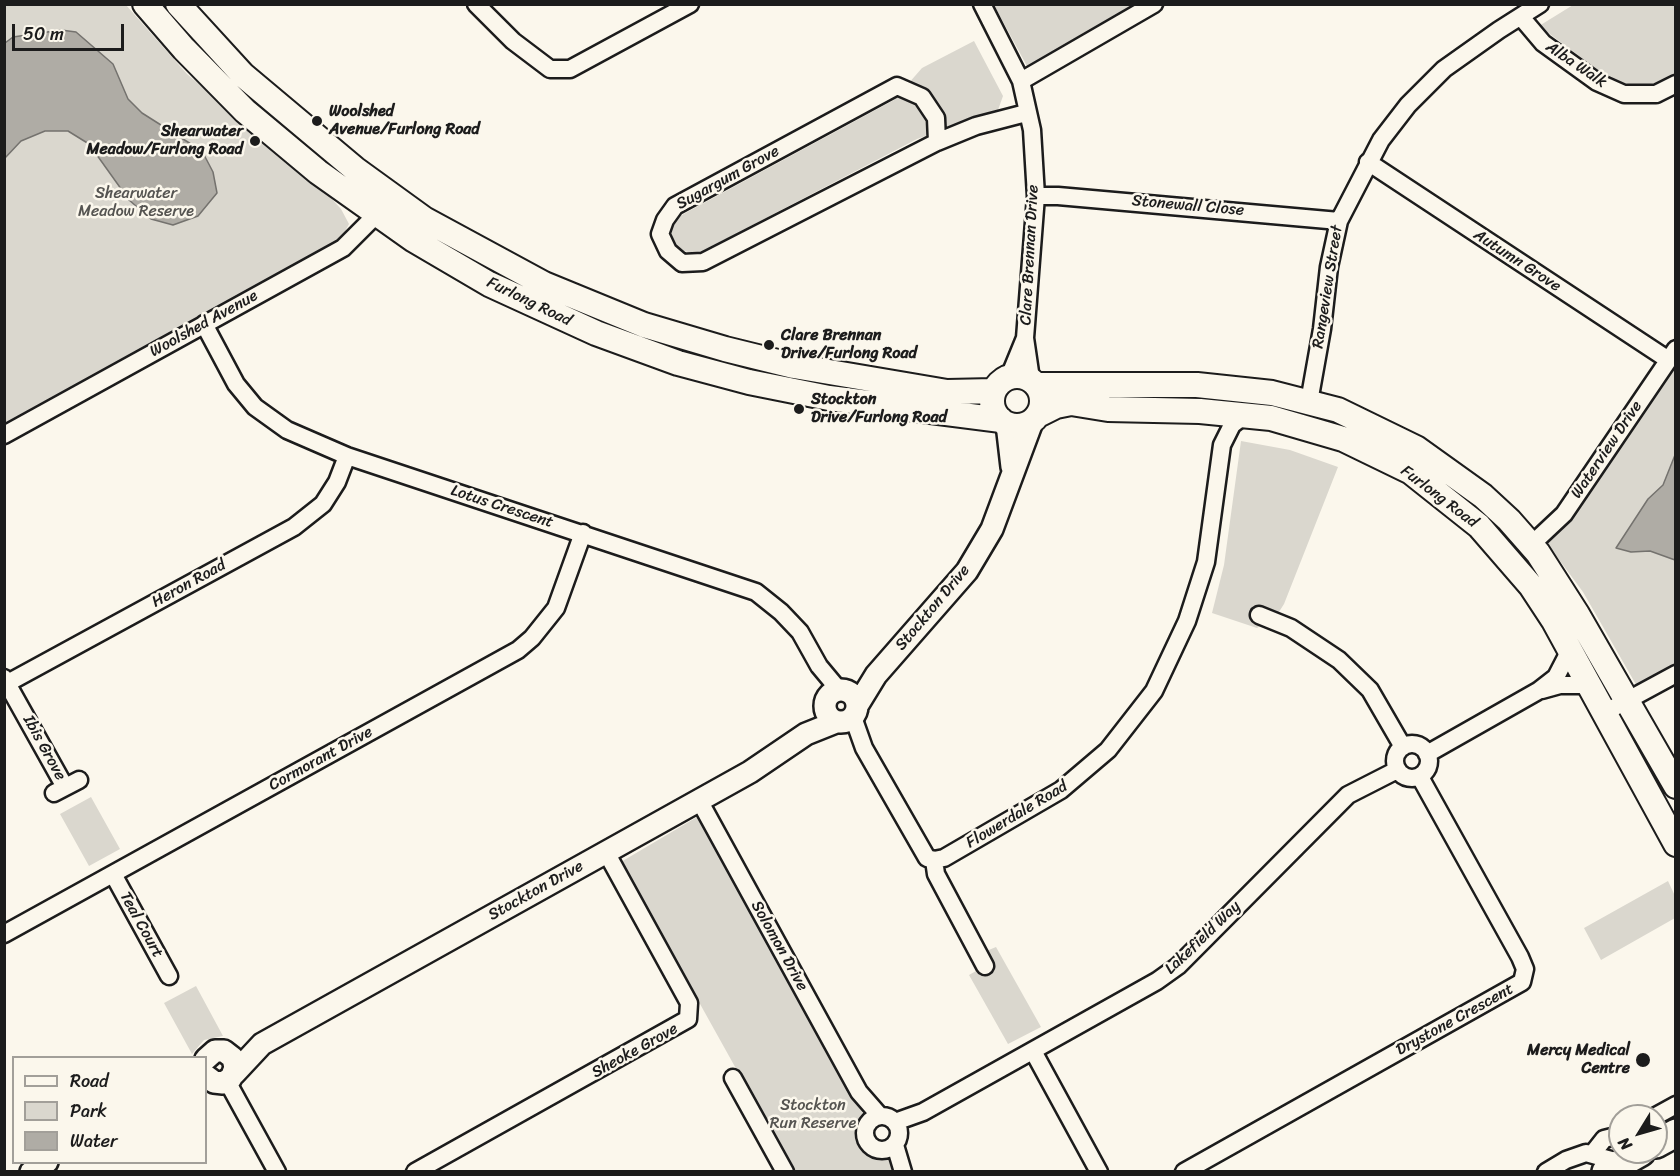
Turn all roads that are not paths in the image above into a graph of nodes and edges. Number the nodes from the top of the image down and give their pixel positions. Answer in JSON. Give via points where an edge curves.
{"nodes":[{"id":1,"x":145,"y":4,"type":"edge"},
{"id":2,"x":178,"y":4,"type":"edge"},
{"id":3,"x":476,"y":4,"type":"edge"},
{"id":4,"x":690,"y":4,"type":"edge"},
{"id":5,"x":982,"y":4,"type":"edge"},
{"id":6,"x":1154,"y":4,"type":"edge"},
{"id":7,"x":1540,"y":4,"type":"edge"},
{"id":8,"x":1521,"y":17,"type":"junction"},
{"id":9,"x":1021,"y":81,"type":"junction"},
{"id":10,"x":1676,"y":84,"type":"edge"},
{"id":11,"x":1026,"y":112,"type":"junction"},
{"id":12,"x":937,"y":142,"type":"junction"},
{"id":13,"x":1368,"y":162,"type":"junction"},
{"id":14,"x":388,"y":194,"type":"junction"},
{"id":15,"x":1036,"y":196,"type":"junction"},
{"id":16,"x":374,"y":214,"type":"junction"},
{"id":17,"x":1339,"y":221,"type":"junction"},
{"id":18,"x":204,"y":324,"type":"junction"},
{"id":19,"x":1671,"y":354,"type":"edge"},
{"id":20,"x":1018,"y":383,"type":"junction"},
{"id":21,"x":1309,"y":402,"type":"junction"},
{"id":22,"x":1200,"y":411,"type":"junction"},
{"id":23,"x":1246,"y":414,"type":"junction"},
{"id":24,"x":1035,"y":418,"type":"junction"},
{"id":25,"x":1004,"y":422,"type":"junction"},
{"id":26,"x":1304,"y":426,"type":"junction"},
{"id":27,"x":4,"y":435,"type":"edge"},
{"id":28,"x":1222,"y":445,"type":"junction"},
{"id":29,"x":347,"y":456,"type":"junction"},
{"id":30,"x":1012,"y":471,"type":"junction"},
{"id":31,"x":583,"y":533,"type":"junction"},
{"id":32,"x":1531,"y":545,"type":"junction"},
{"id":33,"x":1259,"y":615,"type":"dead end"},
{"id":34,"x":1569,"y":650,"type":"junction"},
{"id":35,"x":1676,"y":674,"type":"edge"},
{"id":36,"x":6,"y":682,"type":"edge"},
{"id":37,"x":1589,"y":685,"type":"junction"},
{"id":38,"x":1538,"y":691,"type":"junction"},
{"id":39,"x":1627,"y":701,"type":"junction"},
{"id":40,"x":840,"y":707,"type":"junction"},
{"id":41,"x":1604,"y":713,"type":"junction"},
{"id":42,"x":1403,"y":747,"type":"junction"},
{"id":43,"x":1427,"y":754,"type":"junction"},
{"id":44,"x":1397,"y":770,"type":"junction"},
{"id":45,"x":1420,"y":777,"type":"junction"},
{"id":46,"x":1676,"y":786,"type":"edge"},
{"id":47,"x":66,"y":787,"type":"dead end"},
{"id":48,"x":699,"y":800,"type":"junction"},
{"id":49,"x":1676,"y":844,"type":"edge"},
{"id":50,"x":606,"y":852,"type":"junction"},
{"id":51,"x":934,"y":860,"type":"junction"},
{"id":52,"x":113,"y":874,"type":"junction"},
{"id":53,"x":4,"y":934,"type":"edge"},
{"id":54,"x":985,"y":966,"type":"dead end"},
{"id":55,"x":168,"y":977,"type":"dead end"},
{"id":56,"x":262,"y":1044,"type":"junction"},
{"id":57,"x":1033,"y":1051,"type":"junction"},
{"id":58,"x":215,"y":1055,"type":"edge"},
{"id":59,"x":733,"y":1078,"type":"dead end"},
{"id":60,"x":217,"y":1079,"type":"edge"},
{"id":61,"x":887,"y":1131,"type":"junction"},
{"id":62,"x":1608,"y":1159,"type":"edge"},
{"id":63,"x":44,"y":1164,"type":"edge"},
{"id":64,"x":31,"y":1172,"type":"edge"},
{"id":65,"x":278,"y":1172,"type":"edge"},
{"id":66,"x":415,"y":1172,"type":"edge"},
{"id":67,"x":785,"y":1172,"type":"edge"},
{"id":68,"x":902,"y":1172,"type":"edge"},
{"id":69,"x":1100,"y":1172,"type":"edge"},
{"id":70,"x":1184,"y":1172,"type":"edge"},
{"id":71,"x":1546,"y":1172,"type":"edge"}],
"edges":[{"from":1,"to":16,"type":"main road","name":"Furlong Road","via":[[245,111]]},
{"from":2,"to":14,"type":"main road","name":"Furlong Road","via":[[243,75]]},
{"from":3,"to":4,"type":"street","via":[[550,69],[570,69]]},
{"from":5,"to":9,"type":"street","name":"Clare Brennan Drive"},
{"from":6,"to":9,"type":"street"},
{"from":7,"to":8,"type":"street","name":"Rangeview Street"},
{"from":8,"to":10,"type":"street","name":"Alba Walk","via":[[1543,43],[1597,82],[1624,94],[1656,94]]},
{"from":8,"to":13,"type":"street","name":"Rangeview Street","via":[[1444,69],[1408,105]]},
{"from":9,"to":11,"type":"street","name":"Clare Brennan Drive"},
{"from":11,"to":12,"type":"street","name":"Sugargum Grove"},
{"from":11,"to":15,"type":"street","name":"Clare Brennan Drive","via":[[1032,130]]},
{"from":12,"to":12,"type":"street","name":"Sugargum Grove","via":[[703,262],[682,263],[668,251],[660,234],[664,220],[675,206],[897,86],[922,97],[936,118]]},
{"from":13,"to":17,"type":"street","name":"Rangeview Street"},
{"from":13,"to":19,"type":"street","name":"Autumn Grove"},
{"from":14,"to":16,"type":"street","name":"Woolshed Avenue"},
{"from":14,"to":20,"type":"main road","name":"Furlong Road","via":[[424,219],[544,284],[644,325],[794,366],[947,392]]},
{"from":15,"to":17,"type":"street","name":"Stonewall Close"},
{"from":15,"to":20,"type":"street","name":"Clare Brennan Drive"},
{"from":16,"to":18,"type":"street","name":"Woolshed Avenue","via":[[343,248]]},
{"from":16,"to":25,"type":"main road","name":"Furlong Road","via":[[489,284],[596,333],[678,363],[829,398]]},
{"from":17,"to":21,"type":"street","name":"Rangeview Street"},
{"from":18,"to":27,"type":"street","name":"Woolshed Avenue"},
{"from":18,"to":29,"type":"street","name":"Lotus Crescent","via":[[236,384],[255,407],[287,430]]},
{"from":19,"to":32,"type":"street","name":"Waterview Drive","via":[[1564,513]]},
{"from":20,"to":21,"type":"main road","name":"Furlong Road","via":[[1226,387]]},
{"from":20,"to":24,"type":"main road","via":[[1043,400]]},
{"from":20,"to":25,"type":"main road","via":[[993,407]]},
{"from":21,"to":26,"type":"main road"},
{"from":21,"to":32,"type":"main road","name":"Furlong Road","via":[[1348,414],[1416,448],[1483,496]]},
{"from":22,"to":23,"type":"main road","name":"Furlong Road"},
{"from":22,"to":24,"type":"main road","name":"Furlong Road","via":[[1136,411],[1071,404],[1056,406]]},
{"from":22,"to":28,"type":"street","via":[[1213,420]]},
{"from":23,"to":26,"type":"main road","name":"Furlong Road"},
{"from":23,"to":28,"type":"street","name":"Flowerdale Road","via":[[1232,425]]},
{"from":24,"to":25,"type":"main road","via":[[1024,425]]},
{"from":24,"to":30,"type":"street","name":"Stockton Drive"},
{"from":25,"to":30,"type":"street","name":"Stockton Drive"},
{"from":26,"to":34,"type":"main road","name":"Furlong Road","via":[[1411,471],[1445,497],[1479,526],[1532,586]]},
{"from":28,"to":51,"type":"street","name":"Flowerdale Road","via":[[1206,562],[1187,621],[1154,691],[1108,750],[1061,790],[950,855]]},
{"from":29,"to":31,"type":"street","name":"Lotus Crescent"},
{"from":29,"to":36,"type":"street","name":"Heron Road","via":[[323,504],[294,527]]},
{"from":30,"to":40,"type":"street","name":"Stockton Drive","via":[[992,529],[967,571],[876,675]]},
{"from":31,"to":40,"type":"street","name":"Lotus Crescent","via":[[756,592],[800,632]]},
{"from":31,"to":52,"type":"street","name":"Cormorant Drive","via":[[556,608],[532,639],[518,650]]},
{"from":32,"to":39,"type":"main road","name":"Furlong Road","via":[[1566,595]]},
{"from":33,"to":42,"type":"street","via":[[1291,628],[1339,660],[1370,690]]},
{"from":34,"to":37,"type":"main road","name":"Furlong Road"},
{"from":34,"to":38,"type":"street","via":[[1556,676]]},
{"from":35,"to":39,"type":"street"},
{"from":36,"to":47,"type":"street","name":"Ibis Grove"},
{"from":37,"to":38,"type":"street","via":[[1560,685]]},
{"from":37,"to":41,"type":"main road","name":"Furlong Road"},
{"from":38,"to":43,"type":"street"},
{"from":39,"to":41,"type":"street"},
{"from":39,"to":46,"type":"main road","name":"Furlong Road"},
{"from":40,"to":48,"type":"street","name":"Stockton Drive","via":[[750,772]]},
{"from":40,"to":51,"type":"street","via":[[923,853]]},
{"from":41,"to":49,"type":"main road","name":"Furlong Road"},
{"from":42,"to":43,"type":"street","via":[[1419,746]]},
{"from":42,"to":44,"type":"street","via":[[1396,755]]},
{"from":43,"to":45,"type":"street","via":[[1428,767]]},
{"from":44,"to":45,"type":"street","via":[[1410,778]]},
{"from":44,"to":57,"type":"street","name":"Lakefield Way","via":[[1348,795],[1178,966]]},
{"from":45,"to":70,"type":"street","name":"Drystone Crescent","via":[[1520,957],[1525,969],[1522,982]]},
{"from":48,"to":50,"type":"street","name":"Stockton Drive"},
{"from":48,"to":61,"type":"street","name":"Solomon Drive","via":[[859,1092]]},
{"from":50,"to":56,"type":"street","name":"Stockton Drive"},
{"from":50,"to":66,"type":"street","name":"Sheoke Grove","via":[[689,1003],[688,1019]]},
{"from":51,"to":54,"type":"street","via":[[936,874]]},
{"from":52,"to":53,"type":"street","name":"Cormorant Drive"},
{"from":52,"to":55,"type":"street","name":"Teal Court"},
{"from":56,"to":58,"type":"street","name":"Stockton Drive"},
{"from":56,"to":60,"type":"street","name":"Stockton Drive"},
{"from":57,"to":61,"type":"street","name":"Lakefield Way"},
{"from":57,"to":69,"type":"street"},
{"from":58,"to":60,"type":"street","via":[[233,1058]]},
{"from":59,"to":67,"type":"street"},
{"from":60,"to":65,"type":"street"},
{"from":61,"to":68,"type":"street","name":"Solomon Drive"},
{"from":62,"to":71,"type":"street","via":[[1578,1155]]},
{"from":63,"to":64,"type":"street"}]}
